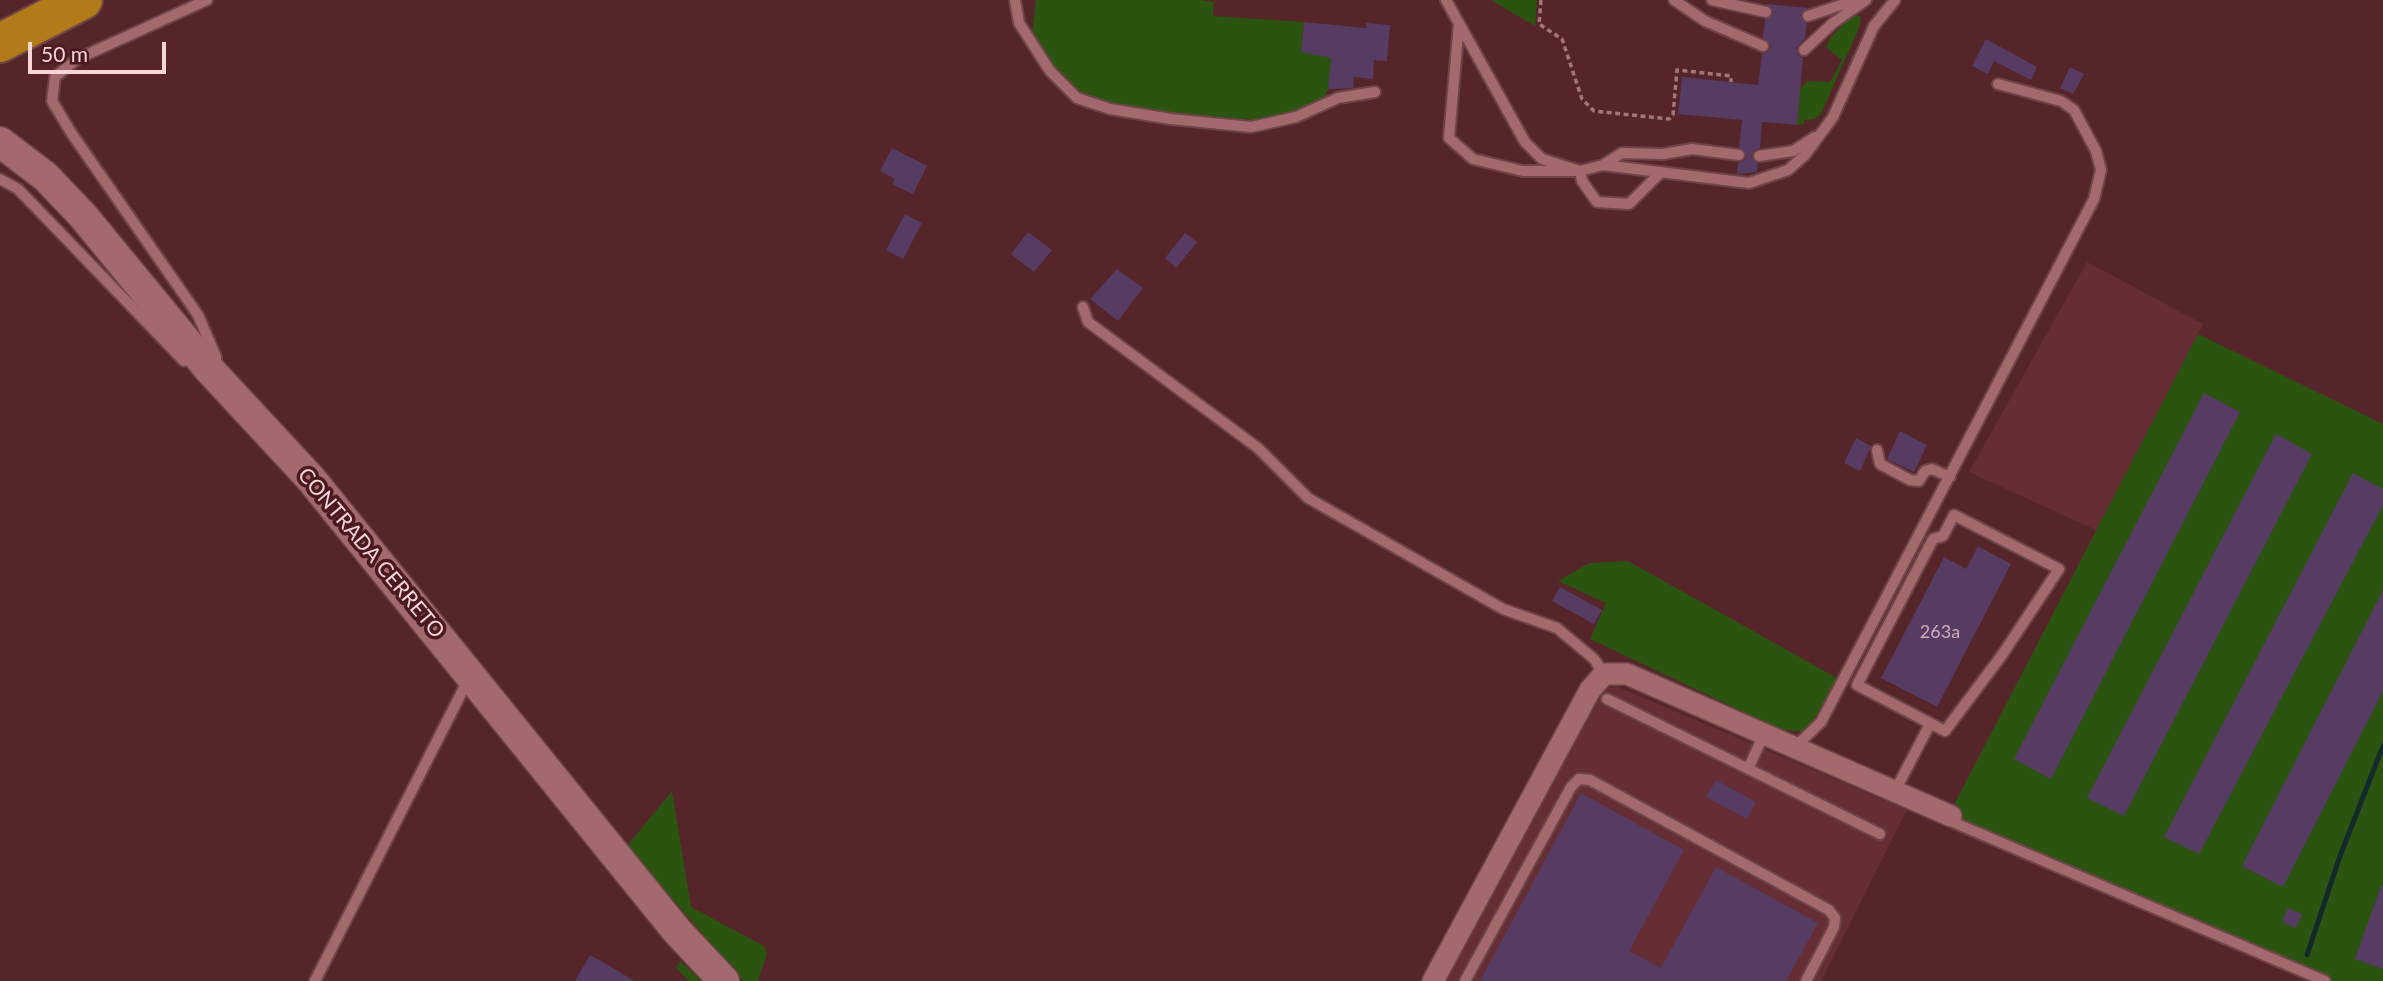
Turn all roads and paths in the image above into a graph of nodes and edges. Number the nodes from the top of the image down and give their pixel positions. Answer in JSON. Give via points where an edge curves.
{"nodes":[{"id":1,"x":27,"y":0,"type":"edge"},
{"id":2,"x":82,"y":0,"type":"edge"},
{"id":3,"x":207,"y":0,"type":"edge"},
{"id":4,"x":1015,"y":0,"type":"edge"},
{"id":5,"x":1446,"y":0,"type":"edge"},
{"id":6,"x":1541,"y":0,"type":"edge"},
{"id":7,"x":1674,"y":0,"type":"edge"},
{"id":8,"x":1712,"y":0,"type":"edge"},
{"id":9,"x":1856,"y":0,"type":"edge"},
{"id":10,"x":1866,"y":0,"type":"edge"},
{"id":11,"x":1895,"y":0,"type":"edge"},
{"id":12,"x":1766,"y":12,"type":"dead end"},
{"id":13,"x":0,"y":14,"type":"edge"},
{"id":14,"x":1808,"y":16,"type":"dead end"},
{"id":15,"x":1459,"y":23,"type":"junction"},
{"id":16,"x":0,"y":43,"type":"edge"},
{"id":17,"x":1762,"y":46,"type":"dead end"},
{"id":18,"x":1804,"y":50,"type":"dead end"},
{"id":19,"x":1731,"y":82,"type":"dead end"},
{"id":20,"x":1998,"y":84,"type":"dead end"},
{"id":21,"x":1375,"y":92,"type":"dead end"},
{"id":22,"x":1819,"y":135,"type":"junction"},
{"id":23,"x":0,"y":142,"type":"edge"},
{"id":24,"x":1738,"y":155,"type":"dead end"},
{"id":25,"x":1759,"y":156,"type":"dead end"},
{"id":26,"x":1603,"y":165,"type":"junction"},
{"id":27,"x":1580,"y":171,"type":"junction"},
{"id":28,"x":1661,"y":172,"type":"junction"},
{"id":29,"x":0,"y":179,"type":"edge"},
{"id":30,"x":1083,"y":307,"type":"dead end"},
{"id":31,"x":211,"y":372,"type":"junction"},
{"id":32,"x":1877,"y":450,"type":"dead end"},
{"id":33,"x":1950,"y":477,"type":"junction"},
{"id":34,"x":471,"y":674,"type":"junction"},
{"id":35,"x":1604,"y":674,"type":"junction"},
{"id":36,"x":1607,"y":699,"type":"dead end"},
{"id":37,"x":1930,"y":724,"type":"junction"},
{"id":38,"x":1764,"y":734,"type":"junction"},
{"id":39,"x":1794,"y":747,"type":"junction"},
{"id":40,"x":1748,"y":769,"type":"junction"},
{"id":41,"x":1895,"y":792,"type":"junction"},
{"id":42,"x":1951,"y":816,"type":"joint"},
{"id":43,"x":1880,"y":834,"type":"dead end"},
{"id":44,"x":315,"y":981,"type":"edge"},
{"id":45,"x":724,"y":981,"type":"edge"},
{"id":46,"x":1433,"y":981,"type":"edge"},
{"id":47,"x":1465,"y":981,"type":"edge"},
{"id":48,"x":1806,"y":981,"type":"edge"},
{"id":49,"x":2325,"y":981,"type":"edge"}],
"edges":[{"from":1,"to":13,"type":"highway"},
{"from":2,"to":16,"type":"highway"},
{"from":3,"to":31,"type":"lane","via":[[77,59],[55,76],[52,101],[198,315],[216,357]]},
{"from":4,"to":21,"type":"lane","via":[[1019,23],[1050,71],[1077,98],[1110,109],[1251,127],[1296,117],[1338,98]]},
{"from":5,"to":15,"type":"lane"},
{"from":6,"to":19,"type":"path","via":[[1539,24],[1562,39],[1582,99],[1594,111],[1669,119],[1677,70],[1731,76]]},
{"from":7,"to":17,"type":"lane","via":[[1705,22]]},
{"from":8,"to":12,"type":"lane"},
{"from":9,"to":14,"type":"lane"},
{"from":10,"to":18,"type":"lane"},
{"from":11,"to":22,"type":"lane","via":[[1874,26],[1833,117]]},
{"from":15,"to":27,"type":"lane","via":[[1525,142],[1542,159]]},
{"from":15,"to":27,"type":"lane","via":[[1448,138],[1474,159],[1503,167]]},
{"from":20,"to":33,"type":"lane","via":[[2062,101],[2074,110],[2101,170],[2094,199]]},
{"from":22,"to":25,"type":"lane","via":[[1793,151]]},
{"from":22,"to":28,"type":"lane","via":[[1788,170],[1767,179],[1749,183]]},
{"from":23,"to":31,"type":"main road","name":"CONTRADA CERRETO","via":[[46,177],[84,217]]},
{"from":24,"to":26,"type":"lane","via":[[1692,149],[1622,153]]},
{"from":26,"to":27,"type":"lane"},
{"from":26,"to":28,"type":"lane"},
{"from":27,"to":28,"type":"lane","via":[[1597,202],[1629,204]]},
{"from":29,"to":31,"type":"lane","via":[[18,189],[193,370]]},
{"from":30,"to":35,"type":"lane","via":[[1088,322],[1258,448],[1308,498],[1503,609],[1557,628],[1594,659]]},
{"from":31,"to":34,"type":"main road","name":"CONTRADA CERRETO","via":[[311,479]]},
{"from":32,"to":33,"type":"lane","via":[[1880,464],[1910,480],[1919,481],[1932,469]]},
{"from":33,"to":39,"type":"lane","via":[[1821,722]]},
{"from":34,"to":44,"type":"lane"},
{"from":34,"to":45,"type":"main road","name":"CONTRADA CERRETO","via":[[677,931]]},
{"from":35,"to":38,"type":"street","via":[[1627,674]]},
{"from":35,"to":46,"type":"street","via":[[1590,690]]},
{"from":36,"to":40,"type":"lane"},
{"from":37,"to":37,"type":"lane","via":[[1857,685],[1933,538],[1943,536],[1954,515],[2059,569],[1945,731]]},
{"from":37,"to":41,"type":"lane"},
{"from":38,"to":39,"type":"street"},
{"from":38,"to":40,"type":"lane"},
{"from":39,"to":41,"type":"street"},
{"from":40,"to":43,"type":"lane"},
{"from":41,"to":42,"type":"street"},
{"from":42,"to":49,"type":"lane","via":[[1955,823]]},
{"from":47,"to":48,"type":"lane","via":[[1579,779],[1590,780],[1829,910],[1834,927]]}]}
